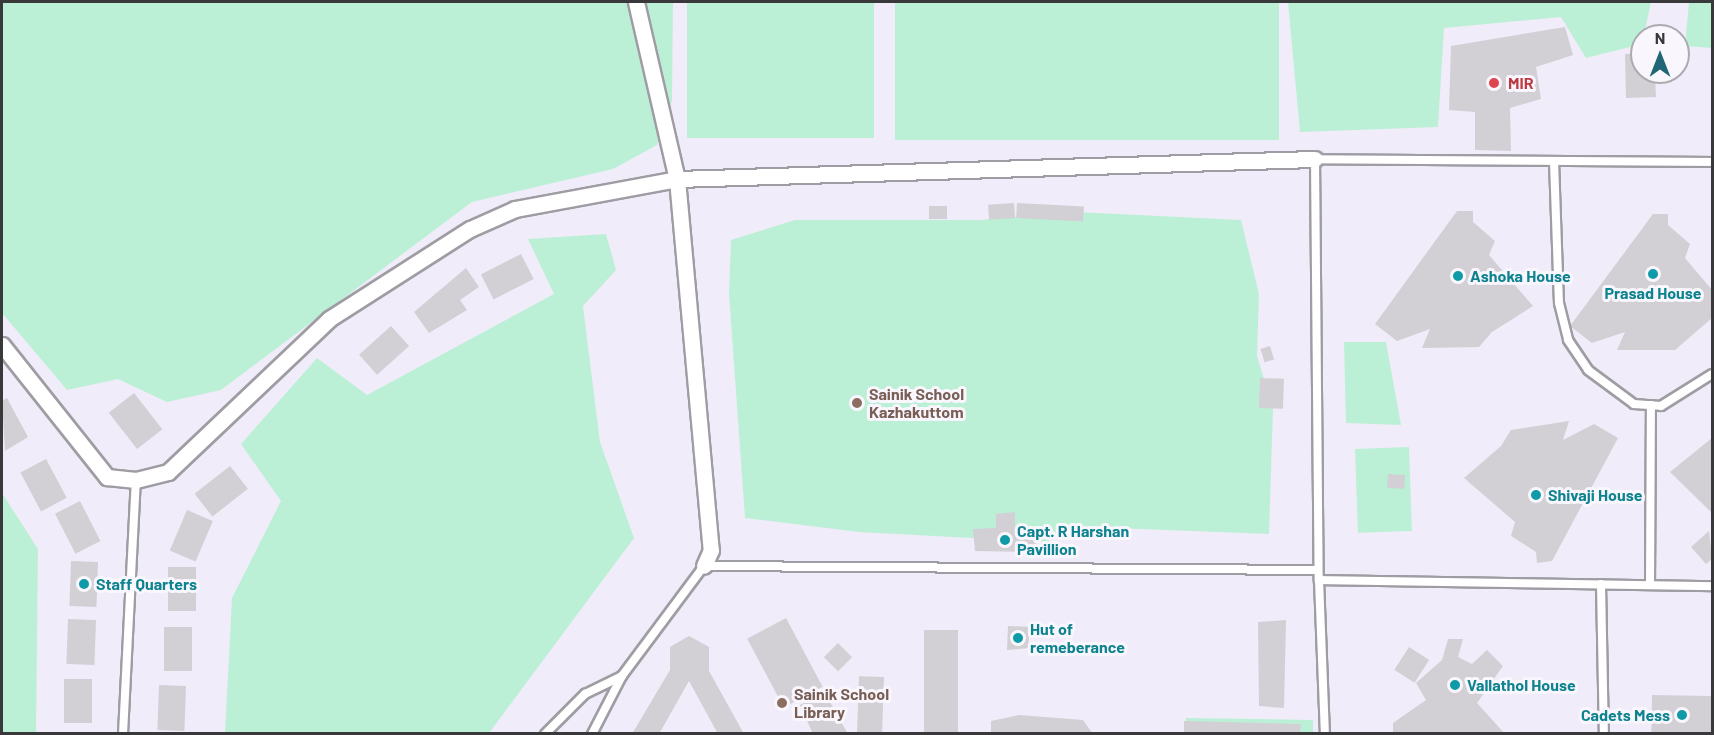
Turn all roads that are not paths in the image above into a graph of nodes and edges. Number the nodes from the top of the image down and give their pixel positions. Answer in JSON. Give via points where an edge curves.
{"nodes":[{"id":1,"x":636,"y":2,"type":"edge"},
{"id":2,"x":1315,"y":159,"type":"junction"},
{"id":3,"x":1554,"y":161,"type":"junction"},
{"id":4,"x":1713,"y":162,"type":"edge"},
{"id":5,"x":677,"y":179,"type":"junction"},
{"id":6,"x":2,"y":345,"type":"edge"},
{"id":7,"x":1713,"y":374,"type":"edge"},
{"id":8,"x":1651,"y":405,"type":"junction"},
{"id":9,"x":136,"y":480,"type":"junction"},
{"id":10,"x":704,"y":566,"type":"junction"},
{"id":11,"x":1316,"y":570,"type":"junction"},
{"id":12,"x":1319,"y":580,"type":"junction"},
{"id":13,"x":1601,"y":584,"type":"junction"},
{"id":14,"x":1650,"y":585,"type":"junction"},
{"id":15,"x":1713,"y":586,"type":"edge"},
{"id":16,"x":622,"y":676,"type":"junction"},
{"id":17,"x":123,"y":734,"type":"edge"},
{"id":18,"x":545,"y":734,"type":"edge"},
{"id":19,"x":592,"y":734,"type":"edge"},
{"id":20,"x":1325,"y":734,"type":"edge"},
{"id":21,"x":1604,"y":734,"type":"edge"}],
"edges":[{"from":1,"to":5,"type":"street"},
{"from":2,"to":3,"type":"lane"},
{"from":2,"to":5,"type":"street"},
{"from":2,"to":11,"type":"lane"},
{"from":3,"to":4,"type":"lane"},
{"from":3,"to":8,"type":"lane","via":[[1557,280],[1568,340],[1610,390],[1634,404]]},
{"from":5,"to":9,"type":"street","via":[[515,209],[470,229],[329,319],[168,472]]},
{"from":5,"to":10,"type":"street","via":[[711,550]]},
{"from":6,"to":9,"type":"street","via":[[107,477]]},
{"from":7,"to":8,"type":"lane","via":[[1684,396]]},
{"from":8,"to":14,"type":"lane"},
{"from":9,"to":17,"type":"lane"},
{"from":10,"to":11,"type":"lane"},
{"from":10,"to":16,"type":"lane"},
{"from":11,"to":12,"type":"lane"},
{"from":12,"to":13,"type":"lane"},
{"from":12,"to":20,"type":"lane"},
{"from":13,"to":14,"type":"lane"},
{"from":13,"to":21,"type":"lane"},
{"from":14,"to":15,"type":"lane"},
{"from":16,"to":18,"type":"lane","via":[[585,694]]},
{"from":16,"to":19,"type":"lane"}]}
